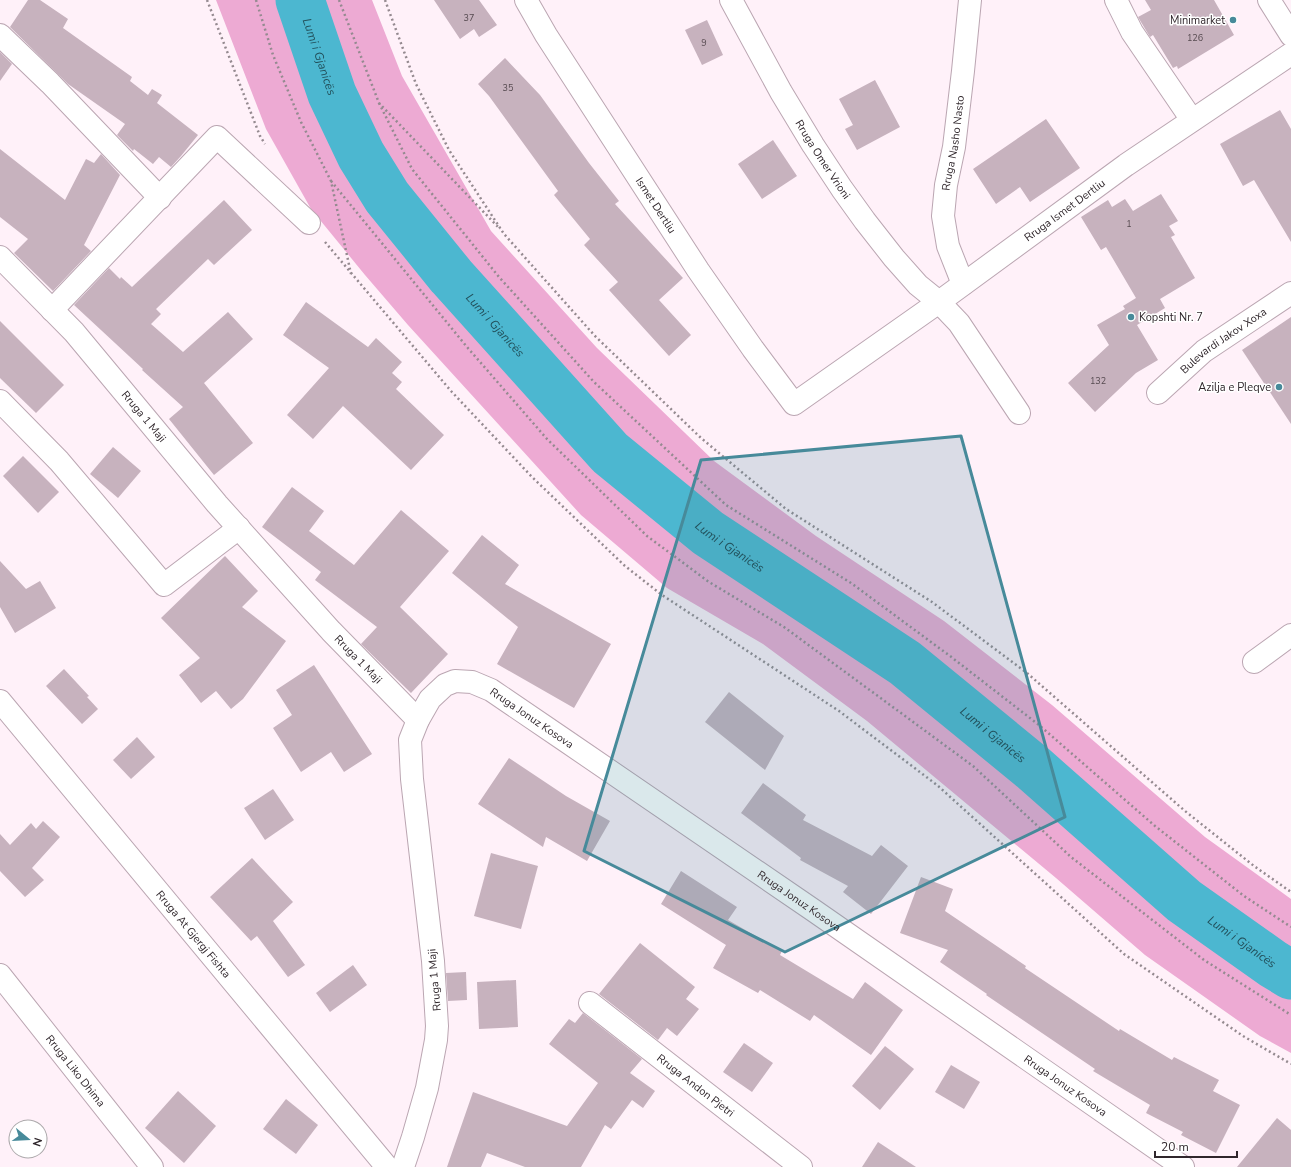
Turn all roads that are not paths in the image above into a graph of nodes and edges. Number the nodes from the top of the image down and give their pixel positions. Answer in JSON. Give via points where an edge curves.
{"nodes":[{"id":1,"x":526,"y":0,"type":"edge"},
{"id":2,"x":731,"y":0,"type":"edge"},
{"id":3,"x":970,"y":0,"type":"edge"},
{"id":4,"x":1116,"y":0,"type":"edge"},
{"id":5,"x":1269,"y":0,"type":"edge"},
{"id":6,"x":0,"y":35,"type":"edge"},
{"id":7,"x":1291,"y":35,"type":"edge"},
{"id":8,"x":1291,"y":54,"type":"edge"},
{"id":9,"x":1192,"y":120,"type":"junction"},
{"id":10,"x":160,"y":198,"type":"junction"},
{"id":11,"x":309,"y":223,"type":"road end"},
{"id":12,"x":0,"y":257,"type":"edge"},
{"id":13,"x":962,"y":284,"type":"junction"},
{"id":14,"x":1291,"y":293,"type":"edge"},
{"id":15,"x":939,"y":302,"type":"junction"},
{"id":16,"x":52,"y":310,"type":"junction"},
{"id":17,"x":1158,"y":393,"type":"dead end"},
{"id":18,"x":0,"y":401,"type":"edge"},
{"id":19,"x":794,"y":404,"type":"joint"},
{"id":20,"x":1019,"y":413,"type":"dead end"},
{"id":21,"x":239,"y":528,"type":"junction"},
{"id":22,"x":1291,"y":635,"type":"edge"},
{"id":23,"x":1254,"y":662,"type":"dead end"},
{"id":24,"x":0,"y":701,"type":"edge"},
{"id":25,"x":418,"y":720,"type":"junction"},
{"id":26,"x":0,"y":974,"type":"edge"},
{"id":27,"x":590,"y":1003,"type":"dead end"},
{"id":28,"x":152,"y":1167,"type":"edge"},
{"id":29,"x":387,"y":1167,"type":"edge"},
{"id":30,"x":403,"y":1167,"type":"edge"},
{"id":31,"x":801,"y":1167,"type":"edge"},
{"id":32,"x":1183,"y":1167,"type":"edge"}],
"edges":[{"from":1,"to":19,"type":"street","name":"Ismet Dertliu","via":[[698,270]]},
{"from":2,"to":15,"type":"street","name":"Rruga Omer Vrioni","via":[[781,92],[842,189],[894,258],[918,285]]},
{"from":3,"to":13,"type":"street","name":"Rruga Nasho Nasto","via":[[954,147],[943,216],[948,246]]},
{"from":4,"to":9,"type":"street","via":[[1132,32]]},
{"from":5,"to":7,"type":"street"},
{"from":6,"to":10,"type":"street","via":[[50,83]]},
{"from":8,"to":9,"type":"street","name":"Rruga Ismet Dertliu"},
{"from":9,"to":13,"type":"street","name":"Rruga Ismet Dertliu"},
{"from":10,"to":11,"type":"street","via":[[217,137]]},
{"from":10,"to":16,"type":"street"},
{"from":12,"to":16,"type":"street","name":"Rruga 1 Maji"},
{"from":13,"to":15,"type":"street","name":"Rruga Ismet Dertliu"},
{"from":14,"to":17,"type":"street","name":"Bulevardi Jakov Xoxa","via":[[1204,351]]},
{"from":15,"to":19,"type":"street","name":"Rruga Ismet Dertliu"},
{"from":15,"to":20,"type":"street","via":[[959,323]]},
{"from":16,"to":21,"type":"street","name":"Rruga 1 Maji","via":[[74,332]]},
{"from":18,"to":21,"type":"street","via":[[59,461],[164,585]]},
{"from":21,"to":25,"type":"street","name":"Rruga 1 Maji","via":[[331,631]]},
{"from":22,"to":23,"type":"street"},
{"from":24,"to":29,"type":"street","name":"Rruga At Gjergj Fishta"},
{"from":25,"to":30,"type":"street","name":"Rruga 1 Maji","via":[[410,740],[410,760],[437,1026],[427,1088]]},
{"from":25,"to":32,"type":"street","name":"Rruga Jonuz Kosova","via":[[430,699],[445,685],[455,681],[472,682],[491,690],[814,910]]},
{"from":26,"to":28,"type":"street","name":"Rruga Liko Dhima"},
{"from":27,"to":31,"type":"street","name":"Rruga Andon Pjetri"}]}
